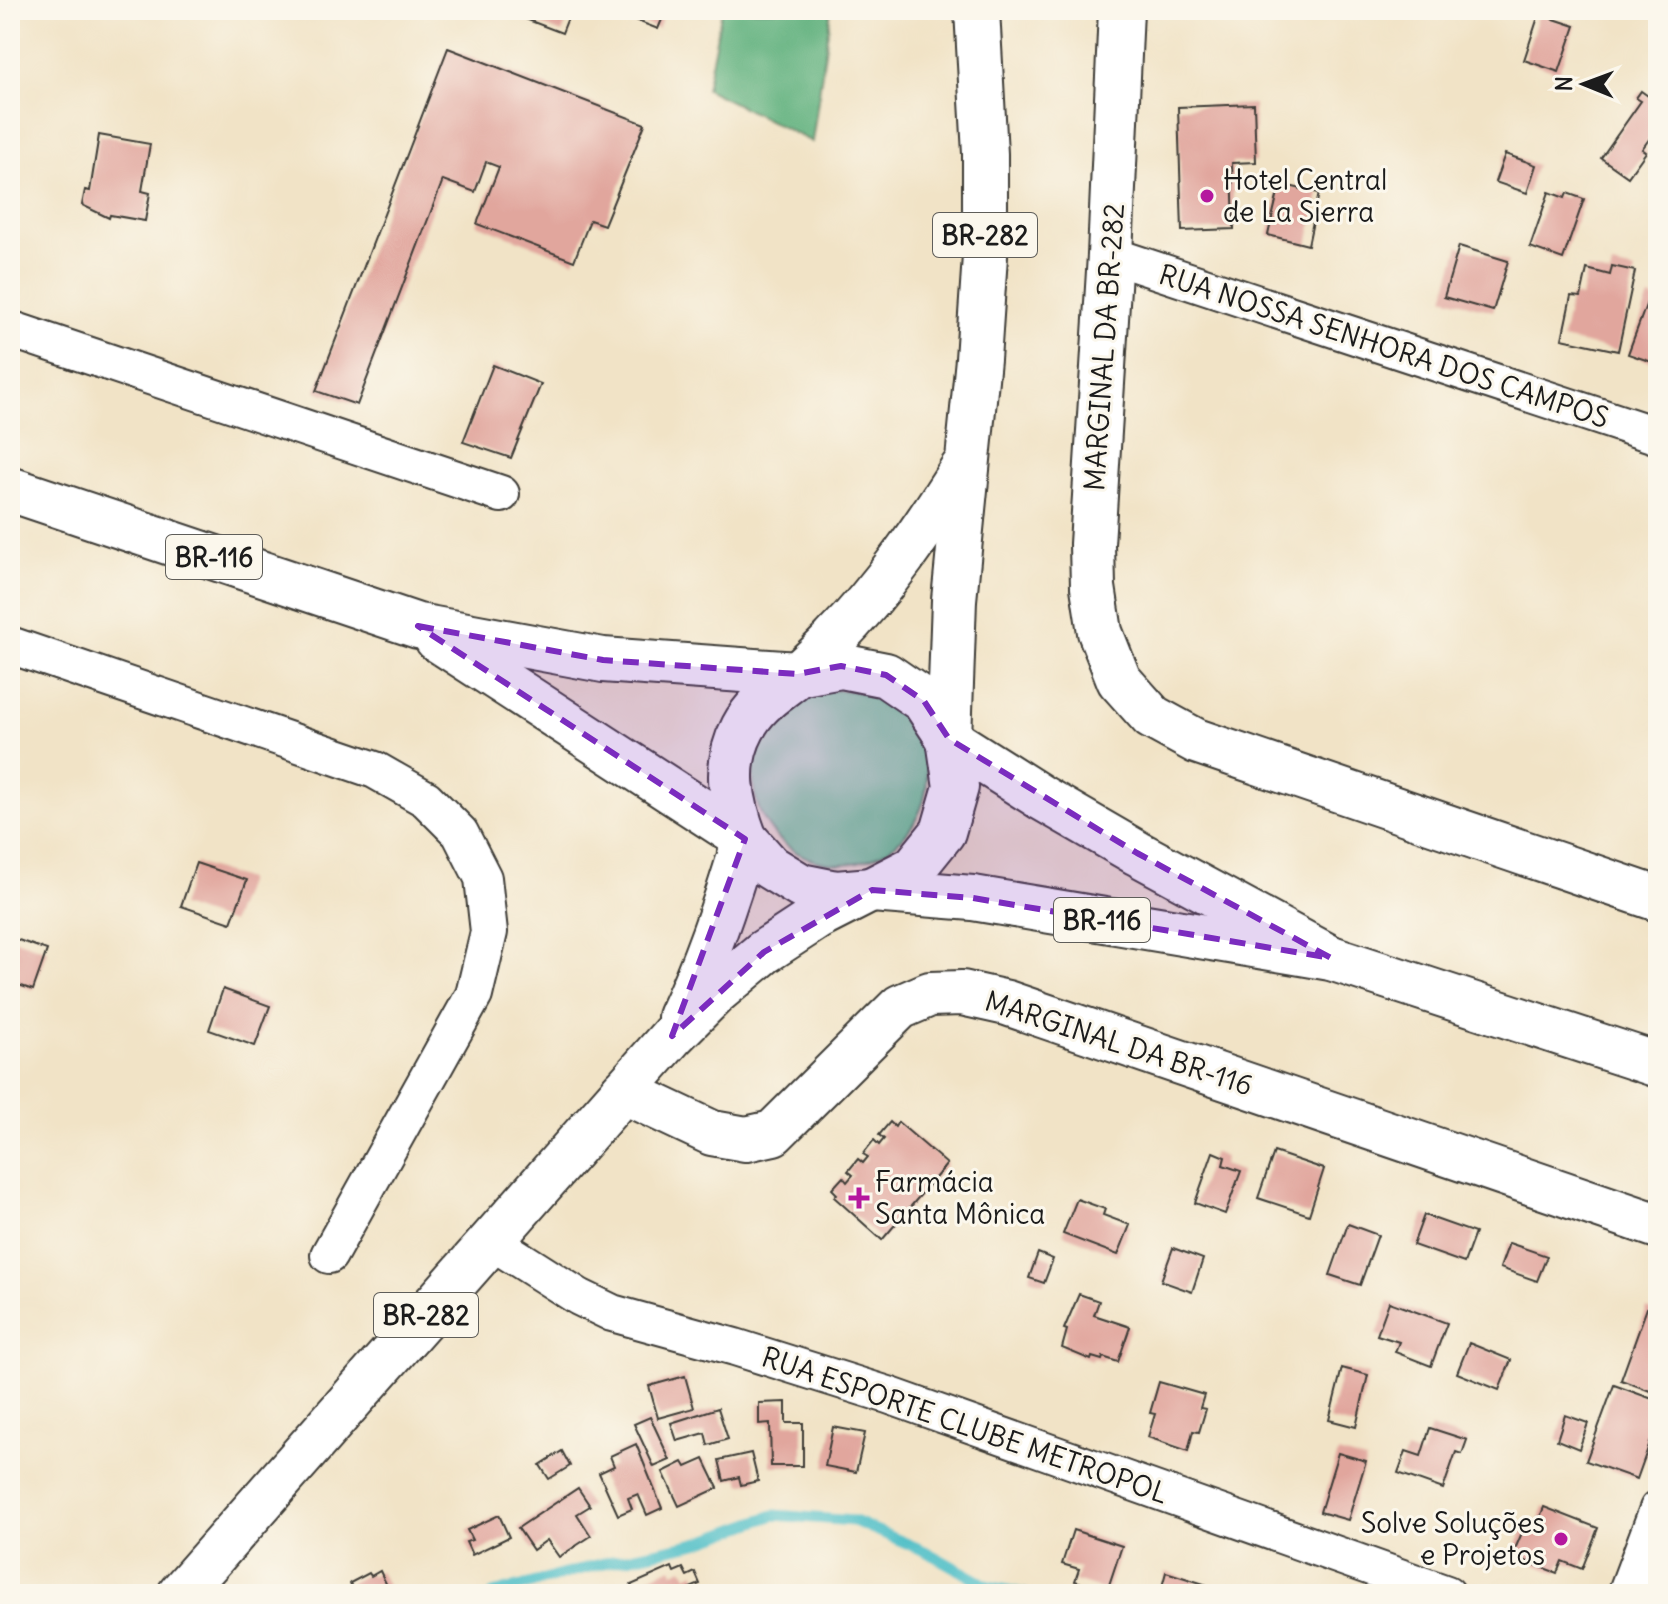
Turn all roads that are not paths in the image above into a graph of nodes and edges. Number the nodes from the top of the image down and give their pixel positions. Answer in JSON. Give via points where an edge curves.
{"nodes":[{"id":1,"x":977,"y":10,"type":"edge"},
{"id":2,"x":1121,"y":10,"type":"edge"},
{"id":3,"x":1110,"y":255,"type":"junction"},
{"id":4,"x":10,"y":329,"type":"edge"},
{"id":5,"x":1658,"y":436,"type":"edge"},
{"id":6,"x":967,"y":460,"type":"junction"},
{"id":7,"x":10,"y":489,"type":"edge"},
{"id":8,"x":501,"y":494,"type":"dead end"},
{"id":9,"x":418,"y":626,"type":"junction"},
{"id":10,"x":10,"y":645,"type":"edge"},
{"id":11,"x":797,"y":674,"type":"junction"},
{"id":12,"x":949,"y":739,"type":"junction"},
{"id":13,"x":745,"y":839,"type":"junction"},
{"id":14,"x":872,"y":890,"type":"junction"},
{"id":15,"x":1658,"y":899,"type":"edge"},
{"id":16,"x":1331,"y":958,"type":"junction"},
{"id":17,"x":672,"y":1036,"type":"junction"},
{"id":18,"x":1658,"y":1065,"type":"edge"},
{"id":19,"x":623,"y":1091,"type":"junction"},
{"id":20,"x":1658,"y":1226,"type":"edge"},
{"id":21,"x":491,"y":1241,"type":"junction"},
{"id":22,"x":329,"y":1255,"type":"dead end"},
{"id":23,"x":1658,"y":1509,"type":"edge"},
{"id":24,"x":180,"y":1594,"type":"edge"},
{"id":25,"x":1447,"y":1594,"type":"edge"},
{"id":26,"x":1626,"y":1594,"type":"edge"}],
"edges":[{"from":1,"to":6,"type":"main road","number":"BR-282","via":[[985,256]]},
{"from":2,"to":3,"type":"main road","name":"MARGINAL DA BR-282"},
{"from":3,"to":5,"type":"street","name":"RUA NOSSA SENHORA DOS CAMPOS"},
{"from":3,"to":15,"type":"main road","name":"MARGINAL DA BR-282","via":[[1092,544],[1100,632],[1119,680],[1152,717],[1196,741]]},
{"from":4,"to":8,"type":"street"},
{"from":6,"to":11,"type":"main road","number":"BR-282","via":[[907,552],[836,637]]},
{"from":6,"to":12,"type":"main road","number":"BR-282"},
{"from":7,"to":9,"type":"main road","number":"BR-116"},
{"from":9,"to":11,"type":"main road","number":"BR-116","via":[[603,660]]},
{"from":9,"to":13,"type":"main road","number":"BR-116"},
{"from":10,"to":22,"type":"street","via":[[375,770],[426,799],[460,833],[483,878],[489,932],[474,995]]},
{"from":11,"to":12,"type":"main road","number":"BR-116","via":[[841,666],[886,675],[924,701]]},
{"from":11,"to":13,"type":"main road","number":"BR-282","via":[[765,698],[742,728],[731,765],[732,804]]},
{"from":12,"to":14,"type":"main road","number":"BR-282","via":[[956,787],[943,832],[914,868]]},
{"from":12,"to":16,"type":"main road","number":"BR-116","via":[[1137,853]]},
{"from":13,"to":14,"type":"main road","number":"BR-116","via":[[770,867],[801,886],[836,893]]},
{"from":13,"to":17,"type":"main road","number":"BR-282","via":[[706,959]]},
{"from":14,"to":16,"type":"main road","number":"BR-116","via":[[973,898]]},
{"from":14,"to":17,"type":"main road","number":"BR-282","via":[[764,952]]},
{"from":16,"to":18,"type":"main road","number":"BR-116"},
{"from":17,"to":19,"type":"main road","number":"BR-282"},
{"from":19,"to":20,"type":"main road","name":"MARGINAL DA BR-116","via":[[712,1133],[746,1139],[773,1133],[900,1007],[930,994],[962,993],[1007,1003]]},
{"from":19,"to":21,"type":"main road","number":"BR-282"},
{"from":21,"to":24,"type":"main road","number":"BR-282"},
{"from":21,"to":25,"type":"street","name":"RUA ESPORTE CLUBE METROPOL","via":[[612,1313],[888,1395]]},
{"from":23,"to":26,"type":"street"}]}
